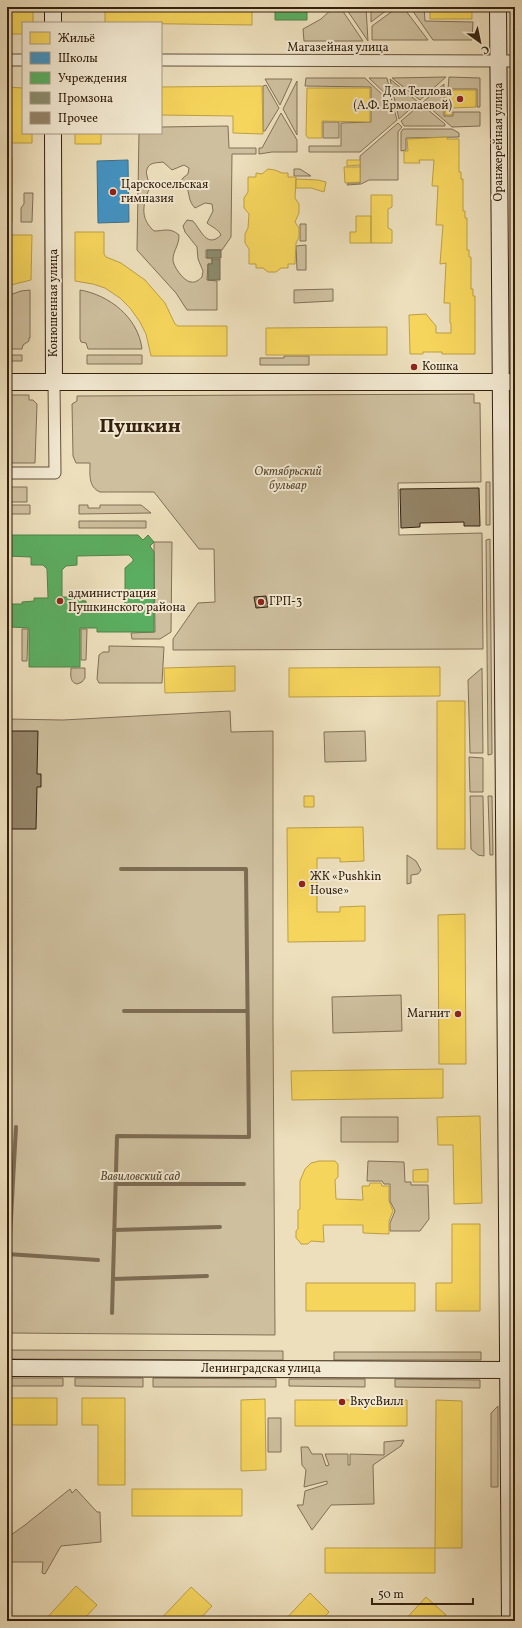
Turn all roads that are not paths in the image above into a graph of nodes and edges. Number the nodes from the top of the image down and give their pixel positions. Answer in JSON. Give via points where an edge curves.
{"nodes":[{"id":1,"x":53,"y":7,"type":"edge"},
{"id":2,"x":498,"y":7,"type":"edge"},
{"id":3,"x":53,"y":22,"type":"edge"},
{"id":4,"x":7,"y":60,"type":"edge"},
{"id":5,"x":22,"y":60,"type":"edge"},
{"id":6,"x":162,"y":60,"type":"edge"},
{"id":7,"x":499,"y":61,"type":"junction"},
{"id":8,"x":515,"y":61,"type":"edge"},
{"id":9,"x":53,"y":134,"type":"edge"},
{"id":10,"x":7,"y":382,"type":"edge"},
{"id":11,"x":54,"y":382,"type":"junction"},
{"id":12,"x":508,"y":382,"type":"edge"},
{"id":13,"x":7,"y":473,"type":"edge"},
{"id":14,"x":509,"y":866,"type":"edge"},
{"id":15,"x":7,"y":1368,"type":"edge"},
{"id":16,"x":511,"y":1370,"type":"edge"},
{"id":17,"x":510,"y":1621,"type":"edge"}],
"edges":[{"from":1,"to":3,"type":"street"},
{"from":2,"to":7,"type":"street","name":"Оранжерейная улица"},
{"from":4,"to":5,"type":"street"},
{"from":6,"to":7,"type":"street","name":"Магазейная улица"},
{"from":7,"to":8,"type":"street","name":"Магазейная улица"},
{"from":7,"to":12,"type":"street","name":"Оранжерейная улица"},
{"from":9,"to":11,"type":"street","name":"Конюшенная улица"},
{"from":10,"to":11,"type":"street"},
{"from":11,"to":12,"type":"street"},
{"from":11,"to":13,"type":"street","name":"Конюшенная улица","via":[[55,473]]},
{"from":12,"to":14,"type":"street","name":"Оранжерейная улица"},
{"from":14,"to":16,"type":"street","name":"Оранжерейная улица"},
{"from":15,"to":16,"type":"street","name":"Ленинградская улица"},
{"from":16,"to":17,"type":"street","name":"Оранжерейная улица"}]}
